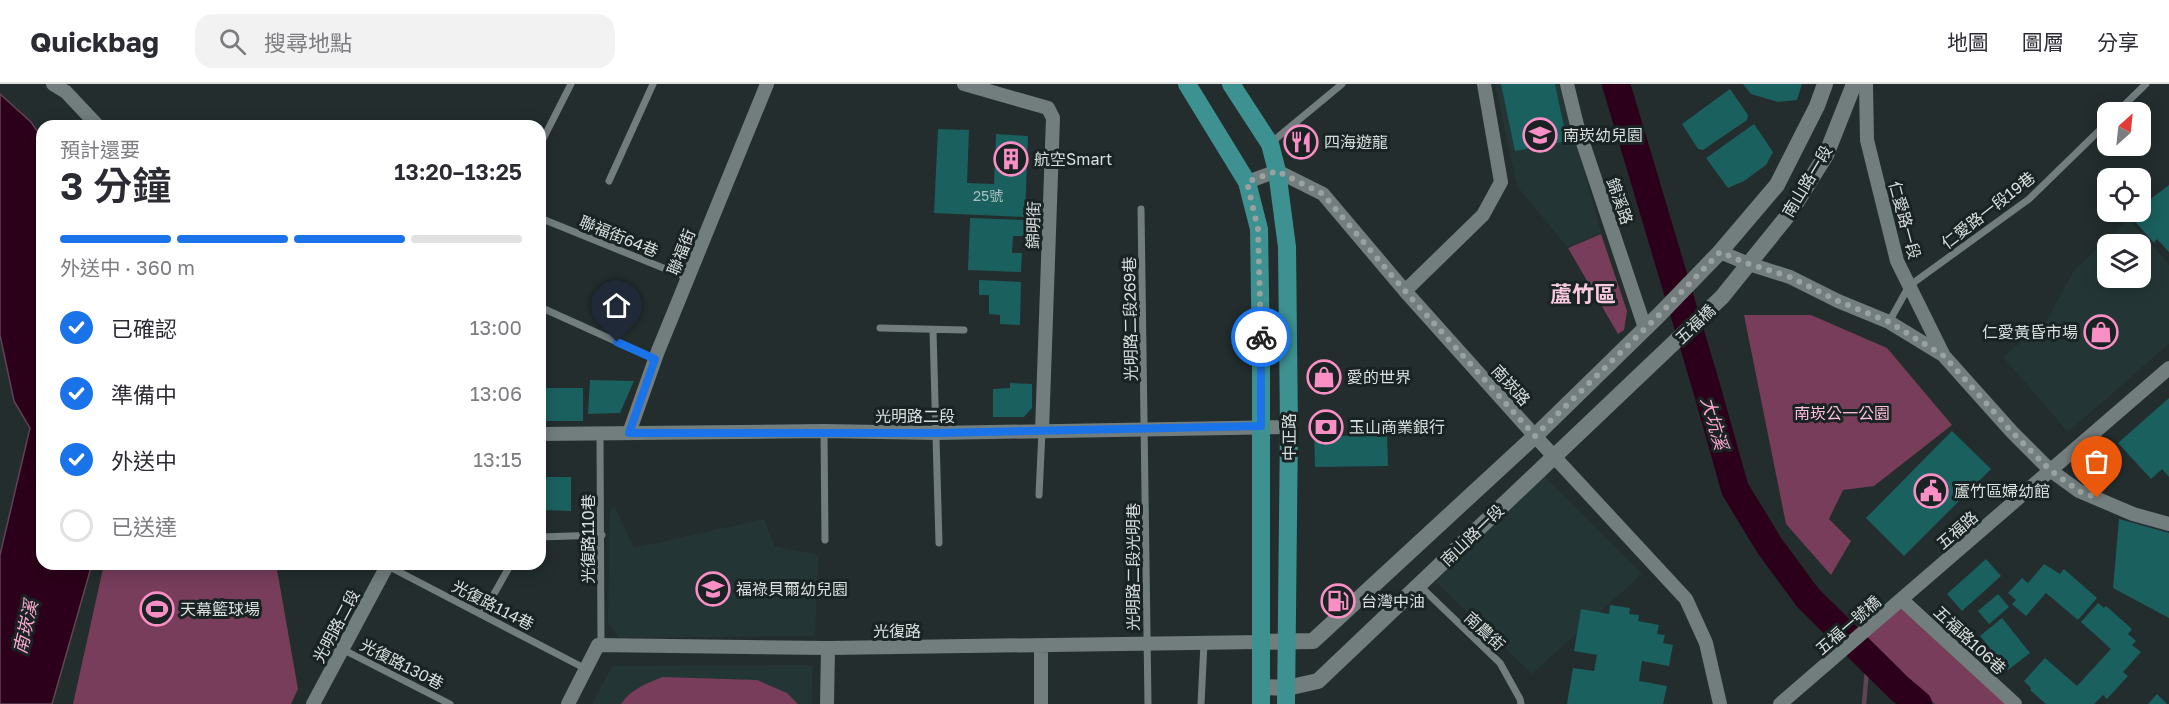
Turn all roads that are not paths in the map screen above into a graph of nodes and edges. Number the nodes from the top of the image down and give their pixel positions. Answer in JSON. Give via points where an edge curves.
{"nodes":[{"id":1,"x":53,"y":84,"type":"edge"},
{"id":2,"x":571,"y":84,"type":"edge"},
{"id":3,"x":652,"y":84,"type":"edge"},
{"id":4,"x":767,"y":84,"type":"edge"},
{"id":5,"x":964,"y":84,"type":"edge"},
{"id":6,"x":1187,"y":84,"type":"edge"},
{"id":7,"x":1231,"y":84,"type":"edge"},
{"id":8,"x":1342,"y":84,"type":"edge"},
{"id":9,"x":1484,"y":84,"type":"edge"},
{"id":10,"x":1567,"y":84,"type":"edge"},
{"id":11,"x":1825,"y":84,"type":"edge"},
{"id":12,"x":1854,"y":84,"type":"edge"},
{"id":13,"x":1866,"y":84,"type":"edge"},
{"id":14,"x":2146,"y":84,"type":"edge"},
{"id":15,"x":70,"y":88,"type":"edge"},
{"id":16,"x":2127,"y":102,"type":"edge"},
{"id":17,"x":94,"y":120,"type":"edge"},
{"id":18,"x":546,"y":133,"type":"edge"},
{"id":19,"x":2097,"y":133,"type":"edge"},
{"id":20,"x":1270,"y":144,"type":"junction"},
{"id":21,"x":1277,"y":171,"type":"junction"},
{"id":22,"x":609,"y":181,"type":"dead end"},
{"id":23,"x":1247,"y":182,"type":"junction"},
{"id":24,"x":1141,"y":209,"type":"dead end"},
{"id":25,"x":546,"y":220,"type":"edge"},
{"id":26,"x":1720,"y":252,"type":"junction"},
{"id":27,"x":1749,"y":264,"type":"junction"},
{"id":28,"x":1698,"y":274,"type":"joint"},
{"id":29,"x":688,"y":278,"type":"junction"},
{"id":30,"x":1909,"y":286,"type":"junction"},
{"id":31,"x":1405,"y":291,"type":"junction"},
{"id":32,"x":1722,"y":297,"type":"joint"},
{"id":33,"x":546,"y":310,"type":"edge"},
{"id":34,"x":1659,"y":315,"type":"joint"},
{"id":35,"x":1889,"y":322,"type":"junction"},
{"id":36,"x":880,"y":328,"type":"dead end"},
{"id":37,"x":1645,"y":328,"type":"junction"},
{"id":38,"x":964,"y":330,"type":"dead end"},
{"id":39,"x":933,"y":331,"type":"junction"},
{"id":40,"x":1668,"y":350,"type":"joint"},
{"id":41,"x":1944,"y":356,"type":"junction"},
{"id":42,"x":655,"y":359,"type":"junction"},
{"id":43,"x":2169,"y":368,"type":"edge"},
{"id":44,"x":1261,"y":426,"type":"junction"},
{"id":45,"x":1289,"y":427,"type":"junction"},
{"id":46,"x":1146,"y":429,"type":"junction"},
{"id":47,"x":1042,"y":431,"type":"junction"},
{"id":48,"x":824,"y":432,"type":"junction"},
{"id":49,"x":629,"y":433,"type":"junction"},
{"id":50,"x":936,"y":433,"type":"junction"},
{"id":51,"x":546,"y":434,"type":"edge"},
{"id":52,"x":600,"y":434,"type":"junction"},
{"id":53,"x":1535,"y":436,"type":"junction"},
{"id":54,"x":1553,"y":456,"type":"junction"},
{"id":55,"x":2050,"y":470,"type":"junction"},
{"id":56,"x":1039,"y":495,"type":"dead end"},
{"id":57,"x":2169,"y":524,"type":"edge"},
{"id":58,"x":602,"y":536,"type":"junction"},
{"id":59,"x":546,"y":537,"type":"edge"},
{"id":60,"x":825,"y":540,"type":"dead end"},
{"id":61,"x":939,"y":543,"type":"dead end"},
{"id":62,"x":383,"y":570,"type":"edge"},
{"id":63,"x":396,"y":570,"type":"edge"},
{"id":64,"x":508,"y":570,"type":"edge"},
{"id":65,"x":1420,"y":586,"type":"junction"},
{"id":66,"x":1902,"y":600,"type":"junction"},
{"id":67,"x":482,"y":615,"type":"junction"},
{"id":68,"x":1262,"y":642,"type":"junction"},
{"id":69,"x":1287,"y":642,"type":"junction"},
{"id":70,"x":1147,"y":643,"type":"junction"},
{"id":71,"x":1204,"y":643,"type":"junction"},
{"id":72,"x":602,"y":645,"type":"junction"},
{"id":73,"x":1041,"y":646,"type":"junction"},
{"id":74,"x":828,"y":648,"type":"junction"},
{"id":75,"x":342,"y":649,"type":"junction"},
{"id":76,"x":586,"y":669,"type":"junction"},
{"id":77,"x":1261,"y":696,"type":"edge"},
{"id":78,"x":1286,"y":696,"type":"edge"},
{"id":79,"x":313,"y":704,"type":"edge"},
{"id":80,"x":450,"y":704,"type":"edge"},
{"id":81,"x":568,"y":704,"type":"edge"},
{"id":82,"x":827,"y":704,"type":"edge"},
{"id":83,"x":1041,"y":704,"type":"edge"},
{"id":84,"x":1148,"y":704,"type":"edge"},
{"id":85,"x":1201,"y":704,"type":"edge"},
{"id":86,"x":1521,"y":704,"type":"edge"},
{"id":87,"x":1720,"y":704,"type":"edge"},
{"id":88,"x":1780,"y":704,"type":"edge"},
{"id":89,"x":2015,"y":704,"type":"edge"}],
"edges":[{"from":1,"to":15,"type":"street"},
{"from":2,"to":18,"type":"lane"},
{"from":3,"to":22,"type":"lane"},
{"from":4,"to":29,"type":"street","name":"聯福街"},
{"from":5,"to":47,"type":"street","name":"錦明街","via":[[1048,108],[1053,118]]},
{"from":6,"to":23,"type":"main road","name":"中正路"},
{"from":7,"to":20,"type":"main road","name":"中正路"},
{"from":8,"to":20,"type":"lane"},
{"from":9,"to":31,"type":"street","via":[[1501,182],[1483,215]]},
{"from":10,"to":37,"type":"street","name":"錦溪路"},
{"from":11,"to":26,"type":"street","name":"南山路一段","via":[[1777,185]]},
{"from":12,"to":27,"type":"street","name":"南山路一段","via":[[1826,155],[1789,214]]},
{"from":13,"to":30,"type":"street","name":"仁愛路一段","via":[[1867,140],[1897,261]]},
{"from":14,"to":16,"type":"lane"},
{"from":15,"to":17,"type":"street"},
{"from":19,"to":30,"type":"lane","name":"仁愛路一段19巷","via":[[2030,199]]},
{"from":20,"to":21,"type":"main road","name":"中正路"},
{"from":21,"to":23,"type":"street"},
{"from":21,"to":31,"type":"street","name":"南崁路","via":[[1323,194]]},
{"from":21,"to":45,"type":"main road","name":"中正路","via":[[1287,247]]},
{"from":23,"to":44,"type":"main road","name":"中正路","via":[[1258,229]]},
{"from":24,"to":46,"type":"lane","name":"光明路二段269巷"},
{"from":25,"to":29,"type":"lane","name":"聯福街64巷"},
{"from":26,"to":27,"type":"street","name":"仁愛路一段"},
{"from":26,"to":28,"type":"street","name":"南山路一段"},
{"from":27,"to":32,"type":"street","name":"南山路一段"},
{"from":27,"to":35,"type":"street","name":"仁愛路一段","via":[[1790,277]]},
{"from":28,"to":34,"type":"street","name":"五福橋"},
{"from":29,"to":42,"type":"street","name":"聯福街"},
{"from":30,"to":35,"type":"lane","name":"仁愛路一段19巷"},
{"from":30,"to":41,"type":"street","name":"仁愛路一段"},
{"from":31,"to":53,"type":"street","name":"南崁路"},
{"from":32,"to":40,"type":"street","name":"五福橋"},
{"from":33,"to":42,"type":"lane"},
{"from":34,"to":37,"type":"street","name":"南山路一段"},
{"from":35,"to":41,"type":"street","name":"仁愛路一段"},
{"from":36,"to":39,"type":"lane"},
{"from":37,"to":53,"type":"street","name":"南山路一段"},
{"from":38,"to":39,"type":"lane"},
{"from":39,"to":50,"type":"lane"},
{"from":40,"to":54,"type":"street","name":"南山路一段"},
{"from":41,"to":55,"type":"street","name":"仁愛路一段"},
{"from":42,"to":49,"type":"street","name":"聯福街"},
{"from":43,"to":55,"type":"street","name":"五福路"},
{"from":44,"to":45,"type":"street","name":"光明路二段"},
{"from":44,"to":46,"type":"street","name":"光明路二段"},
{"from":44,"to":68,"type":"main road","name":"中正路"},
{"from":45,"to":69,"type":"main road","name":"中正路"},
{"from":46,"to":47,"type":"street","name":"光明路二段"},
{"from":46,"to":70,"type":"lane","name":"光明路二段光明巷"},
{"from":47,"to":50,"type":"street","name":"光明路二段"},
{"from":47,"to":56,"type":"lane"},
{"from":48,"to":49,"type":"street","name":"光明路二段"},
{"from":48,"to":50,"type":"street","name":"光明路二段"},
{"from":48,"to":60,"type":"lane"},
{"from":49,"to":52,"type":"street","name":"光明路二段"},
{"from":50,"to":61,"type":"lane"},
{"from":51,"to":52,"type":"street","name":"光明路二段"},
{"from":52,"to":58,"type":"lane","name":"光復路110巷"},
{"from":53,"to":54,"type":"street","name":"南崁路"},
{"from":53,"to":69,"type":"street","name":"南山路一段","via":[[1312,641]]},
{"from":54,"to":65,"type":"street","name":"南山路一段"},
{"from":54,"to":87,"type":"street","name":"南崁路","via":[[1686,599],[1706,643]]},
{"from":55,"to":57,"type":"street","name":"仁愛路一段","via":[[2079,491]]},
{"from":55,"to":66,"type":"street","name":"五福路"},
{"from":58,"to":59,"type":"lane"},
{"from":58,"to":72,"type":"lane","name":"光復路110巷"},
{"from":62,"to":75,"type":"street","name":"光明路二段"},
{"from":63,"to":67,"type":"lane","name":"光復路114巷"},
{"from":64,"to":67,"type":"lane"},
{"from":65,"to":78,"type":"street","name":"南山路一段","via":[[1318,681]]},
{"from":65,"to":86,"type":"lane","name":"南農街","via":[[1500,663]]},
{"from":66,"to":88,"type":"street","name":"五福一號橋"},
{"from":66,"to":89,"type":"street","name":"五福路106巷"},
{"from":67,"to":76,"type":"lane","name":"光復路114巷"},
{"from":68,"to":69,"type":"street","name":"南山路一段"},
{"from":68,"to":71,"type":"street","name":"光復路"},
{"from":68,"to":77,"type":"main road","name":"中正路"},
{"from":69,"to":78,"type":"main road","name":"中正路"},
{"from":70,"to":71,"type":"street","name":"光復路"},
{"from":70,"to":73,"type":"street","name":"光復路"},
{"from":70,"to":84,"type":"lane","name":"光明路二段光明巷"},
{"from":71,"to":85,"type":"lane"},
{"from":72,"to":74,"type":"street","name":"光復路"},
{"from":72,"to":76,"type":"street","via":[[598,645]]},
{"from":73,"to":74,"type":"street","name":"光復路"},
{"from":73,"to":83,"type":"street"},
{"from":74,"to":82,"type":"street"},
{"from":75,"to":79,"type":"street","name":"光明路二段"},
{"from":75,"to":80,"type":"lane","name":"光復路130巷"},
{"from":76,"to":81,"type":"street"},
{"from":77,"to":78,"type":"street","name":"南山路一段"}]}
